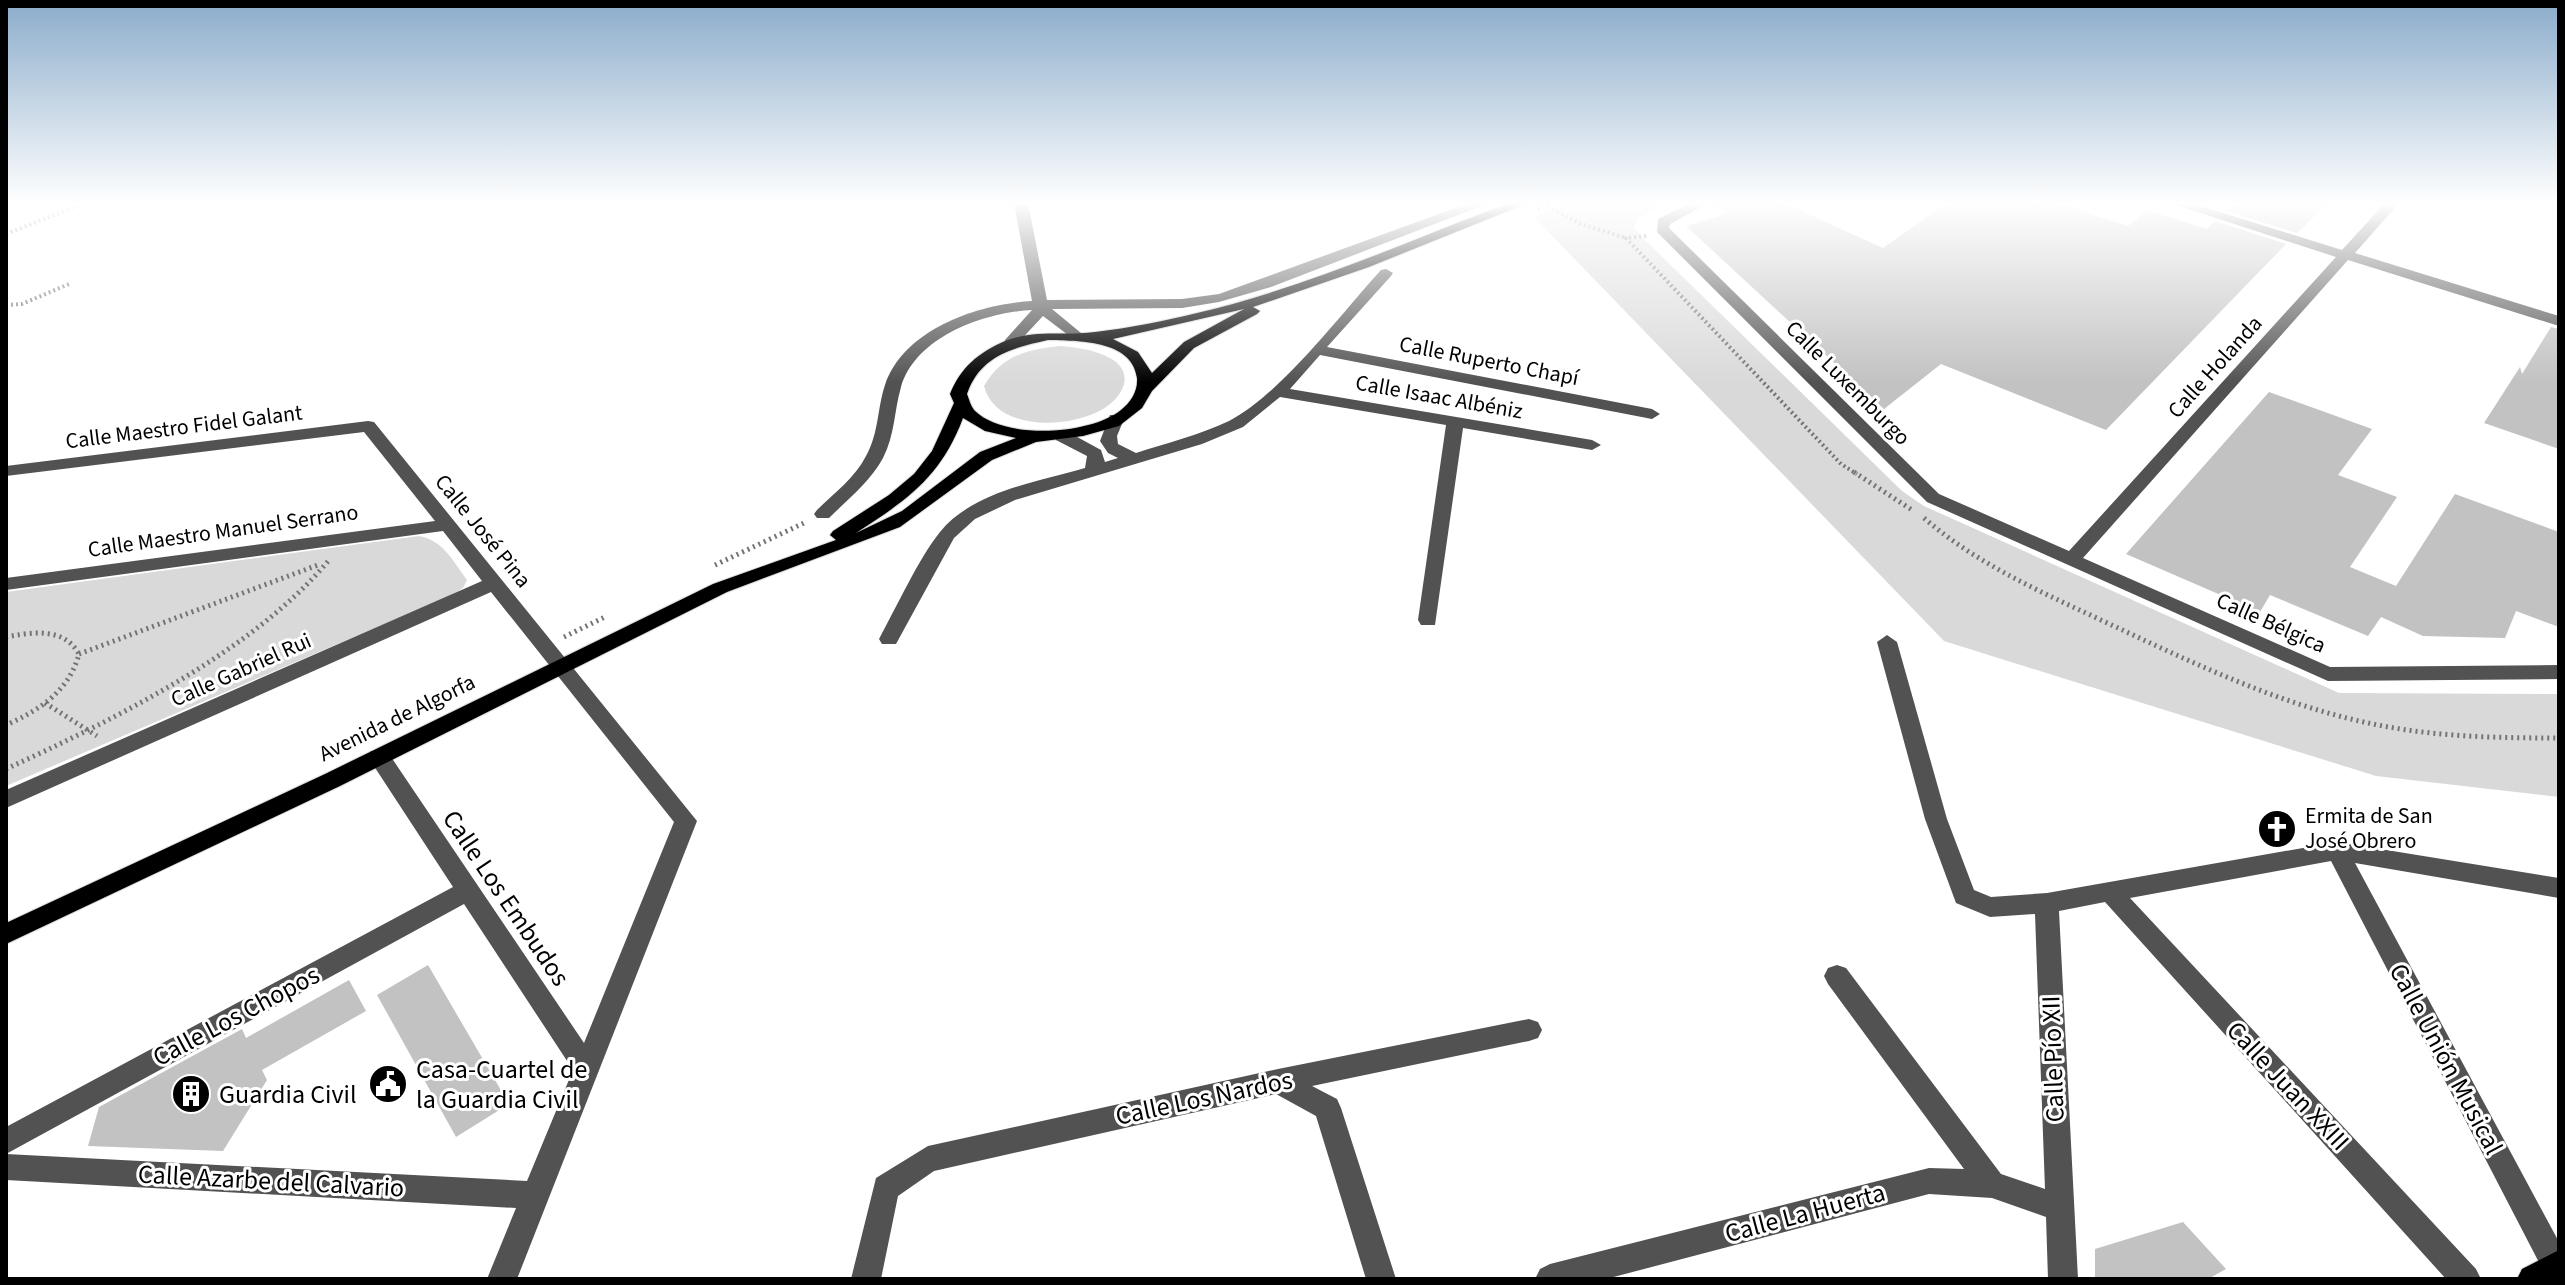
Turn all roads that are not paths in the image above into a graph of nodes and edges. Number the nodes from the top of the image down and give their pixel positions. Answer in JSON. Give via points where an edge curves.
{"nodes":[{"id":1,"x":1032,"y":263,"type":"edge"},
{"id":2,"x":1318,"y":263,"type":"edge"},
{"id":3,"x":1365,"y":263,"type":"edge"},
{"id":4,"x":1696,"y":263,"type":"edge"},
{"id":5,"x":2338,"y":263,"type":"edge"},
{"id":6,"x":2371,"y":263,"type":"edge"},
{"id":7,"x":1386,"y":273,"type":"dead end"},
{"id":8,"x":1276,"y":297,"type":"junction"},
{"id":9,"x":1040,"y":306,"type":"junction"},
{"id":10,"x":2559,"y":321,"type":"edge"},
{"id":11,"x":1083,"y":337,"type":"junction"},
{"id":12,"x":1010,"y":343,"type":"junction"},
{"id":13,"x":1317,"y":350,"type":"junction"},
{"id":14,"x":1144,"y":390,"type":"junction"},
{"id":15,"x":1278,"y":392,"type":"junction"},
{"id":16,"x":961,"y":404,"type":"junction"},
{"id":17,"x":1652,"y":414,"type":"dead end"},
{"id":18,"x":1116,"y":419,"type":"junction"},
{"id":19,"x":1455,"y":422,"type":"junction"},
{"id":20,"x":368,"y":426,"type":"joint"},
{"id":21,"x":1062,"y":436,"type":"junction"},
{"id":22,"x":1036,"y":437,"type":"junction"},
{"id":23,"x":1592,"y":445,"type":"dead end"},
{"id":24,"x":1136,"y":458,"type":"junction"},
{"id":25,"x":6,"y":471,"type":"edge"},
{"id":26,"x":1092,"y":471,"type":"junction"},
{"id":27,"x":823,"y":514,"type":"dead end"},
{"id":28,"x":446,"y":525,"type":"junction"},
{"id":29,"x":812,"y":552,"type":"junction"},
{"id":30,"x":2071,"y":560,"type":"junction"},
{"id":31,"x":494,"y":583,"type":"junction"},
{"id":32,"x":6,"y":584,"type":"edge"},
{"id":33,"x":1428,"y":620,"type":"dead end"},
{"id":34,"x":889,"y":639,"type":"dead end"},
{"id":35,"x":1887,"y":642,"type":"dead end"},
{"id":36,"x":561,"y":666,"type":"junction"},
{"id":37,"x":2559,"y":672,"type":"edge"},
{"id":38,"x":379,"y":757,"type":"junction"},
{"id":39,"x":6,"y":799,"type":"edge"},
{"id":40,"x":2337,"y":851,"type":"junction"},
{"id":41,"x":2559,"y":888,"type":"edge"},
{"id":42,"x":467,"y":891,"type":"junction"},
{"id":43,"x":2110,"y":892,"type":"junction"},
{"id":44,"x":2047,"y":903,"type":"junction"},
{"id":45,"x":6,"y":934,"type":"edge"},
{"id":46,"x":1837,"y":976,"type":"dead end"},
{"id":47,"x":1529,"y":1030,"type":"dead end"},
{"id":48,"x":586,"y":1068,"type":"junction"},
{"id":49,"x":1278,"y":1081,"type":"junction"},
{"id":50,"x":6,"y":1141,"type":"edge"},
{"id":51,"x":6,"y":1167,"type":"edge"},
{"id":52,"x":1992,"y":1184,"type":"junction"},
{"id":53,"x":536,"y":1195,"type":"junction"},
{"id":54,"x":2059,"y":1208,"type":"junction"},
{"id":55,"x":2549,"y":1270,"type":"edge"},
{"id":56,"x":502,"y":1279,"type":"edge"},
{"id":57,"x":866,"y":1279,"type":"edge"},
{"id":58,"x":1381,"y":1279,"type":"edge"},
{"id":59,"x":1550,"y":1279,"type":"edge"},
{"id":60,"x":2063,"y":1279,"type":"edge"},
{"id":61,"x":2466,"y":1279,"type":"edge"}],
"edges":[{"from":1,"to":9,"type":"street"},
{"from":2,"to":9,"type":"street","via":[[1219,299]]},
{"from":3,"to":8,"type":"main road"},
{"from":4,"to":30,"type":"street","name":"Calle Luxemburgo","via":[[1933,498]]},
{"from":5,"to":30,"type":"street","name":"Calle Holanda"},
{"from":6,"to":10,"type":"street"},
{"from":7,"to":13,"type":"street"},
{"from":8,"to":11,"type":"main road"},
{"from":8,"to":14,"type":"main road","via":[[1189,345]]},
{"from":9,"to":11,"type":"street"},
{"from":9,"to":12,"type":"street"},
{"from":9,"to":27,"type":"street","via":[[983,314],[950,326],[921,346],[896,372],[879,450]]},
{"from":11,"to":12,"type":"main road"},
{"from":11,"to":14,"type":"main road","via":[[1116,345],[1135,357],[1144,373]]},
{"from":12,"to":16,"type":"main road","name":"Avenida de Algorfa","via":[[982,357],[964,374]]},
{"from":13,"to":15,"type":"street"},
{"from":13,"to":17,"type":"street","name":"Calle Ruperto Chapí"},
{"from":14,"to":18,"type":"main road"},
{"from":15,"to":19,"type":"street","name":"Calle Isaac Albéniz"},
{"from":15,"to":24,"type":"street","via":[[1218,433]]},
{"from":16,"to":22,"type":"main road","via":[[996,430]]},
{"from":16,"to":29,"type":"main road","name":"Avenida de Algorfa","via":[[941,451],[917,481],[873,516]]},
{"from":18,"to":21,"type":"main road"},
{"from":18,"to":24,"type":"street","via":[[1108,444]]},
{"from":19,"to":23,"type":"street","name":"Calle Isaac Albéniz"},
{"from":19,"to":33,"type":"street"},
{"from":20,"to":25,"type":"street","name":"Calle Maestro Fidel Galant"},
{"from":20,"to":28,"type":"street","name":"Calle José Pina"},
{"from":21,"to":22,"type":"main road"},
{"from":21,"to":26,"type":"street","via":[[1095,454]]},
{"from":22,"to":29,"type":"main road","name":"Avenida de Algorfa","via":[[976,461],[941,494],[896,523]]},
{"from":24,"to":26,"type":"street"},
{"from":26,"to":34,"type":"street","via":[[1009,496],[969,515],[947,535]]},
{"from":28,"to":31,"type":"street","name":"Calle José Pina"},
{"from":28,"to":32,"type":"street","name":"Calle Maestro Manuel Serrano"},
{"from":29,"to":36,"type":"main road","name":"Avenida de Algorfa","via":[[724,587]]},
{"from":30,"to":37,"type":"street","name":"Calle Bélgica","via":[[2328,674]]},
{"from":31,"to":36,"type":"street","name":"Calle José Pina"},
{"from":31,"to":39,"type":"street","name":"Calle Gabriel Rui"},
{"from":35,"to":44,"type":"street","via":[[1936,819],[1964,896],[1990,907]]},
{"from":36,"to":38,"type":"main road","name":"Avenida de Algorfa"},
{"from":36,"to":48,"type":"street","name":"Calle José Pina","via":[[686,821]]},
{"from":38,"to":42,"type":"street","name":"Calle Los Embudos"},
{"from":38,"to":45,"type":"main road","name":"Avenida de Algorfa"},
{"from":40,"to":41,"type":"street"},
{"from":40,"to":43,"type":"street"},
{"from":40,"to":55,"type":"street","name":"Calle Unión Musical"},
{"from":42,"to":48,"type":"street","name":"Calle Los Embudos"},
{"from":42,"to":50,"type":"street","name":"Calle Los Chopos"},
{"from":43,"to":44,"type":"street"},
{"from":43,"to":61,"type":"street","name":"Calle Juan XXIII"},
{"from":44,"to":54,"type":"street","name":"Calle Pío XII"},
{"from":46,"to":52,"type":"street"},
{"from":47,"to":49,"type":"street","name":"Calle Los Nardos"},
{"from":48,"to":53,"type":"street"},
{"from":49,"to":57,"type":"street","name":"Calle Los Nardos","via":[[928,1159],[886,1188]]},
{"from":49,"to":58,"type":"street","via":[[1327,1108]]},
{"from":51,"to":53,"type":"street","name":"Calle Azarbe del Calvario"},
{"from":52,"to":54,"type":"street","name":"Calle La Huerta"},
{"from":52,"to":59,"type":"street","name":"Calle La Huerta","via":[[1929,1181]]},
{"from":53,"to":56,"type":"street"},
{"from":54,"to":60,"type":"street","name":"Calle Pío XII"}]}
